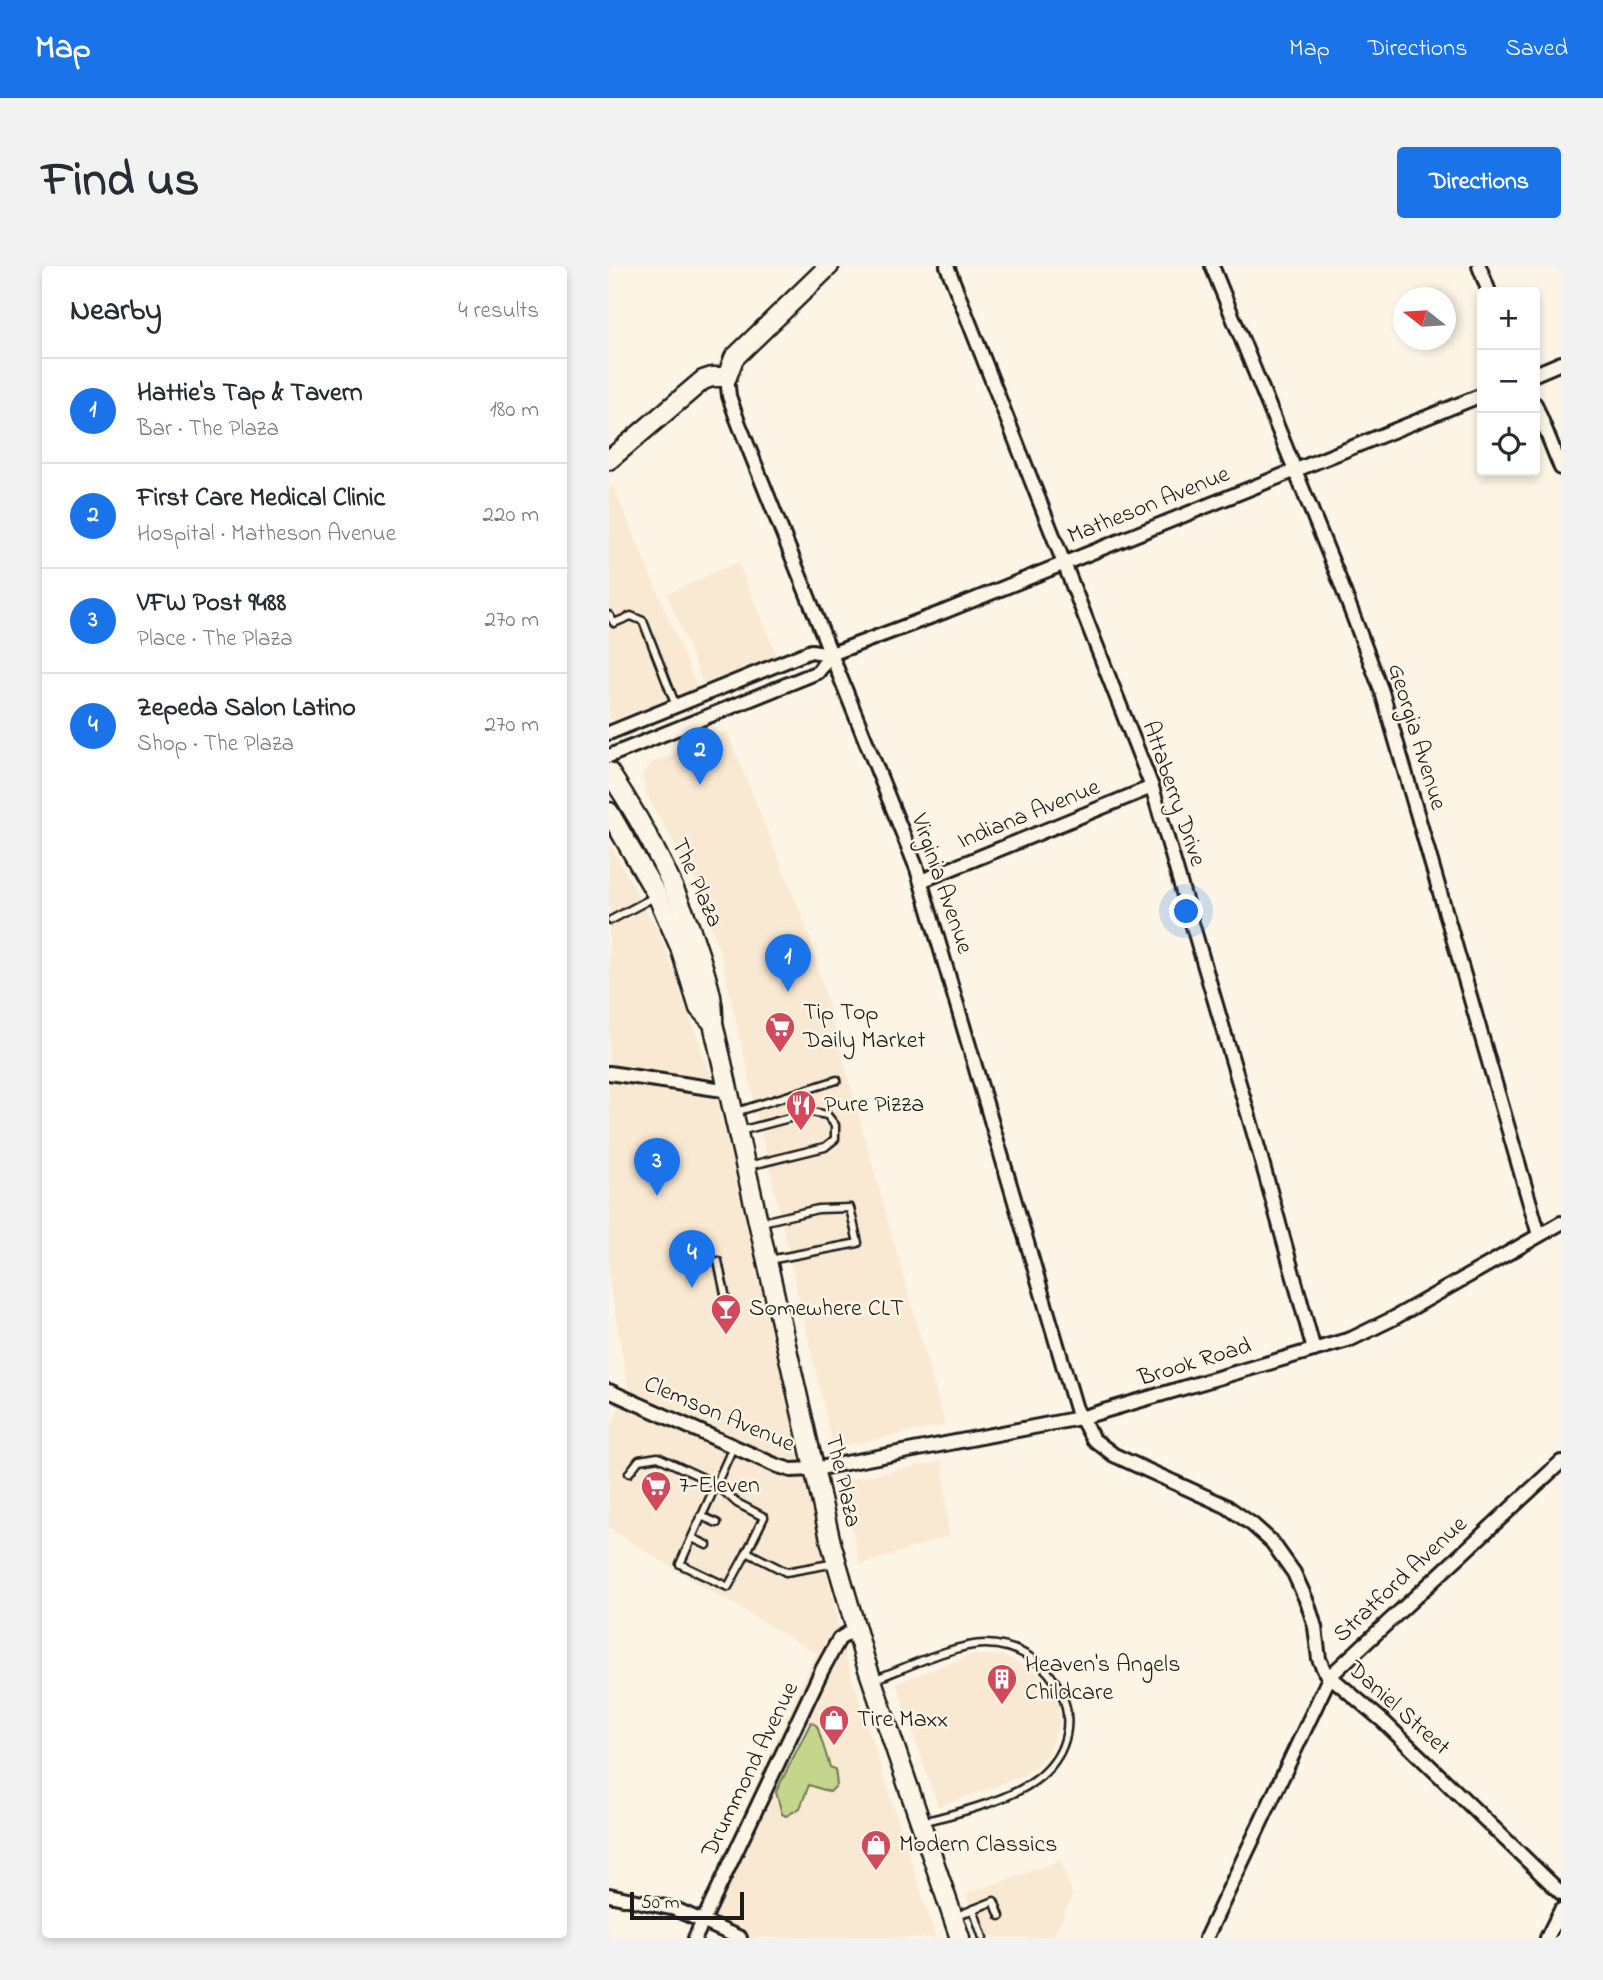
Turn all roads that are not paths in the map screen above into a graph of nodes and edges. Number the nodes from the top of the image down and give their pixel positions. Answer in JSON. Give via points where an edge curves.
{"nodes":[{"id":1,"x":829,"y":266,"type":"edge"},
{"id":2,"x":947,"y":266,"type":"edge"},
{"id":3,"x":1212,"y":266,"type":"edge"},
{"id":4,"x":1479,"y":266,"type":"edge"},
{"id":5,"x":1487,"y":287,"type":"edge"},
{"id":6,"x":1561,"y":363,"type":"edge"},
{"id":7,"x":1540,"y":372,"type":"edge"},
{"id":8,"x":727,"y":377,"type":"junction"},
{"id":9,"x":1477,"y":397,"type":"edge"},
{"id":10,"x":1539,"y":413,"type":"edge"},
{"id":11,"x":609,"y":460,"type":"edge"},
{"id":12,"x":1561,"y":468,"type":"edge"},
{"id":13,"x":1295,"y":470,"type":"junction"},
{"id":14,"x":1064,"y":563,"type":"junction"},
{"id":15,"x":609,"y":615,"type":"edge"},
{"id":16,"x":612,"y":624,"type":"edge"},
{"id":17,"x":831,"y":654,"type":"junction"},
{"id":18,"x":676,"y":706,"type":"junction"},
{"id":19,"x":609,"y":733,"type":"edge"},
{"id":20,"x":609,"y":756,"type":"edge"},
{"id":21,"x":609,"y":772,"type":"edge"},
{"id":22,"x":1152,"y":787,"type":"junction"},
{"id":23,"x":609,"y":812,"type":"edge"},
{"id":24,"x":921,"y":881,"type":"junction"},
{"id":25,"x":657,"y":895,"type":"junction"},
{"id":26,"x":611,"y":920,"type":"dead end"},
{"id":27,"x":713,"y":1023,"type":"junction"},
{"id":28,"x":609,"y":1073,"type":"edge"},
{"id":29,"x":837,"y":1080,"type":"dead end"},
{"id":30,"x":730,"y":1091,"type":"junction"},
{"id":31,"x":734,"y":1113,"type":"junction"},
{"id":32,"x":738,"y":1132,"type":"junction"},
{"id":33,"x":746,"y":1167,"type":"junction"},
{"id":34,"x":758,"y":1223,"type":"junction"},
{"id":35,"x":1561,"y":1223,"type":"edge"},
{"id":36,"x":1539,"y":1235,"type":"junction"},
{"id":37,"x":767,"y":1260,"type":"junction"},
{"id":38,"x":718,"y":1261,"type":"dead end"},
{"id":39,"x":727,"y":1303,"type":"dead end"},
{"id":40,"x":1314,"y":1350,"type":"junction"},
{"id":41,"x":614,"y":1393,"type":"edge"},
{"id":42,"x":609,"y":1407,"type":"edge"},
{"id":43,"x":1080,"y":1418,"type":"junction"},
{"id":44,"x":733,"y":1447,"type":"junction"},
{"id":45,"x":1561,"y":1462,"type":"edge"},
{"id":46,"x":814,"y":1469,"type":"junction"},
{"id":47,"x":629,"y":1473,"type":"dead end"},
{"id":48,"x":716,"y":1484,"type":"junction"},
{"id":49,"x":701,"y":1516,"type":"junction"},
{"id":50,"x":717,"y":1523,"type":"dead end"},
{"id":51,"x":692,"y":1538,"type":"junction"},
{"id":52,"x":707,"y":1545,"type":"dead end"},
{"id":53,"x":747,"y":1552,"type":"junction"},
{"id":54,"x":836,"y":1563,"type":"junction"},
{"id":55,"x":855,"y":1629,"type":"junction"},
{"id":56,"x":1330,"y":1675,"type":"junction"},
{"id":57,"x":872,"y":1681,"type":"junction"},
{"id":58,"x":920,"y":1823,"type":"junction"},
{"id":59,"x":1561,"y":1893,"type":"edge"},
{"id":60,"x":609,"y":1895,"type":"edge"},
{"id":61,"x":973,"y":1909,"type":"junction"},
{"id":62,"x":1561,"y":1910,"type":"edge"},
{"id":63,"x":1000,"y":1916,"type":"dead end"},
{"id":64,"x":953,"y":1917,"type":"junction"},
{"id":65,"x":703,"y":1920,"type":"junction"},
{"id":66,"x":695,"y":1938,"type":"edge"},
{"id":67,"x":740,"y":1938,"type":"edge"},
{"id":68,"x":960,"y":1938,"type":"edge"},
{"id":69,"x":983,"y":1938,"type":"edge"},
{"id":70,"x":1206,"y":1938,"type":"edge"},
{"id":71,"x":1547,"y":1938,"type":"edge"}],
"edges":[{"from":1,"to":8,"type":"main road","via":[[734,358]]},
{"from":2,"to":14,"type":"street","name":"Attaberry Drive"},
{"from":3,"to":13,"type":"street","name":"Georgia Avenue"},
{"from":4,"to":5,"type":"street"},
{"from":6,"to":7,"type":"street"},
{"from":8,"to":11,"type":"main road","via":[[703,380]]},
{"from":8,"to":17,"type":"street","name":"Virginia Avenue","via":[[729,396]]},
{"from":9,"to":13,"type":"street","name":"Matheson Avenue"},
{"from":10,"to":12,"type":"street"},
{"from":13,"to":14,"type":"street","name":"Matheson Avenue"},
{"from":13,"to":36,"type":"street","name":"Georgia Avenue","via":[[1391,718]]},
{"from":14,"to":17,"type":"street","name":"Matheson Avenue"},
{"from":14,"to":22,"type":"street","name":"Attaberry Drive"},
{"from":15,"to":16,"type":"lane"},
{"from":16,"to":18,"type":"lane","via":[[631,616],[642,621]]},
{"from":17,"to":18,"type":"street","name":"Matheson Avenue","via":[[811,651]]},
{"from":17,"to":20,"type":"street","name":"Matheson Avenue","via":[[818,671]]},
{"from":17,"to":24,"type":"street","name":"Virginia Avenue"},
{"from":18,"to":19,"type":"street","name":"Matheson Avenue"},
{"from":21,"to":27,"type":"main road","name":"The Plaza","via":[[647,834],[695,939],[714,1002]]},
{"from":22,"to":24,"type":"street","name":"Indiana Avenue"},
{"from":22,"to":40,"type":"street","name":"Attaberry Drive"},
{"from":23,"to":25,"type":"main road","name":"The Plaza"},
{"from":24,"to":43,"type":"street","name":"Virginia Avenue"},
{"from":25,"to":26,"type":"lane"},
{"from":25,"to":27,"type":"main road","name":"The Plaza","via":[[699,1008]]},
{"from":27,"to":30,"type":"main road","name":"The Plaza"},
{"from":28,"to":30,"type":"street"},
{"from":29,"to":31,"type":"lane"},
{"from":30,"to":31,"type":"main road","name":"The Plaza"},
{"from":31,"to":32,"type":"main road","name":"The Plaza"},
{"from":32,"to":33,"type":"main road","name":"The Plaza"},
{"from":32,"to":33,"type":"lane","via":[[812,1112],[827,1115],[835,1125],[835,1139],[825,1147]]},
{"from":33,"to":34,"type":"main road","name":"The Plaza"},
{"from":34,"to":37,"type":"main road","name":"The Plaza"},
{"from":34,"to":37,"type":"lane","via":[[818,1209],[850,1208],[858,1243]]},
{"from":35,"to":36,"type":"street","name":"Brook Road"},
{"from":36,"to":40,"type":"street","name":"Brook Road","via":[[1369,1330]]},
{"from":37,"to":46,"type":"main road","name":"The Plaza"},
{"from":38,"to":39,"type":"lane"},
{"from":40,"to":43,"type":"street","name":"Brook Road"},
{"from":41,"to":42,"type":"street"},
{"from":41,"to":44,"type":"street","name":"Clemson Avenue"},
{"from":43,"to":46,"type":"street","name":"Brook Road"},
{"from":43,"to":56,"type":"street","name":"Daniel Street","via":[[1093,1439],[1114,1455],[1226,1506],[1272,1542],[1308,1604],[1321,1666]]},
{"from":44,"to":46,"type":"street","name":"Clemson Avenue","via":[[791,1470]]},
{"from":44,"to":48,"type":"lane"},
{"from":45,"to":56,"type":"street","name":"Stratford Avenue"},
{"from":46,"to":54,"type":"main road","name":"The Plaza"},
{"from":47,"to":48,"type":"lane","via":[[639,1460],[658,1457]]},
{"from":48,"to":49,"type":"lane"},
{"from":48,"to":53,"type":"lane","via":[[737,1503],[764,1517],[750,1537]]},
{"from":49,"to":50,"type":"lane"},
{"from":49,"to":51,"type":"lane"},
{"from":51,"to":52,"type":"lane"},
{"from":51,"to":53,"type":"lane","via":[[680,1564],[728,1587]]},
{"from":53,"to":54,"type":"lane","via":[[786,1572]]},
{"from":54,"to":55,"type":"main road","name":"The Plaza"},
{"from":55,"to":57,"type":"main road","name":"The Plaza"},
{"from":55,"to":65,"type":"street","name":"Drummond Avenue","via":[[839,1639]]},
{"from":56,"to":59,"type":"street","name":"Daniel Street"},
{"from":56,"to":70,"type":"street","name":"Stratford Avenue"},
{"from":57,"to":58,"type":"main road","name":"The Plaza"},
{"from":57,"to":58,"type":"lane","via":[[967,1646],[986,1644],[1006,1647],[1050,1671],[1064,1699],[1062,1745],[1044,1773],[1030,1785]]},
{"from":58,"to":64,"type":"main road","name":"The Plaza"},
{"from":60,"to":65,"type":"street"},
{"from":61,"to":63,"type":"lane","via":[[994,1901]]},
{"from":61,"to":64,"type":"lane"},
{"from":61,"to":69,"type":"lane"},
{"from":62,"to":71,"type":"street"},
{"from":64,"to":68,"type":"main road","name":"The Plaza"},
{"from":65,"to":66,"type":"street","name":"Drummond Avenue"},
{"from":65,"to":67,"type":"street"}]}
